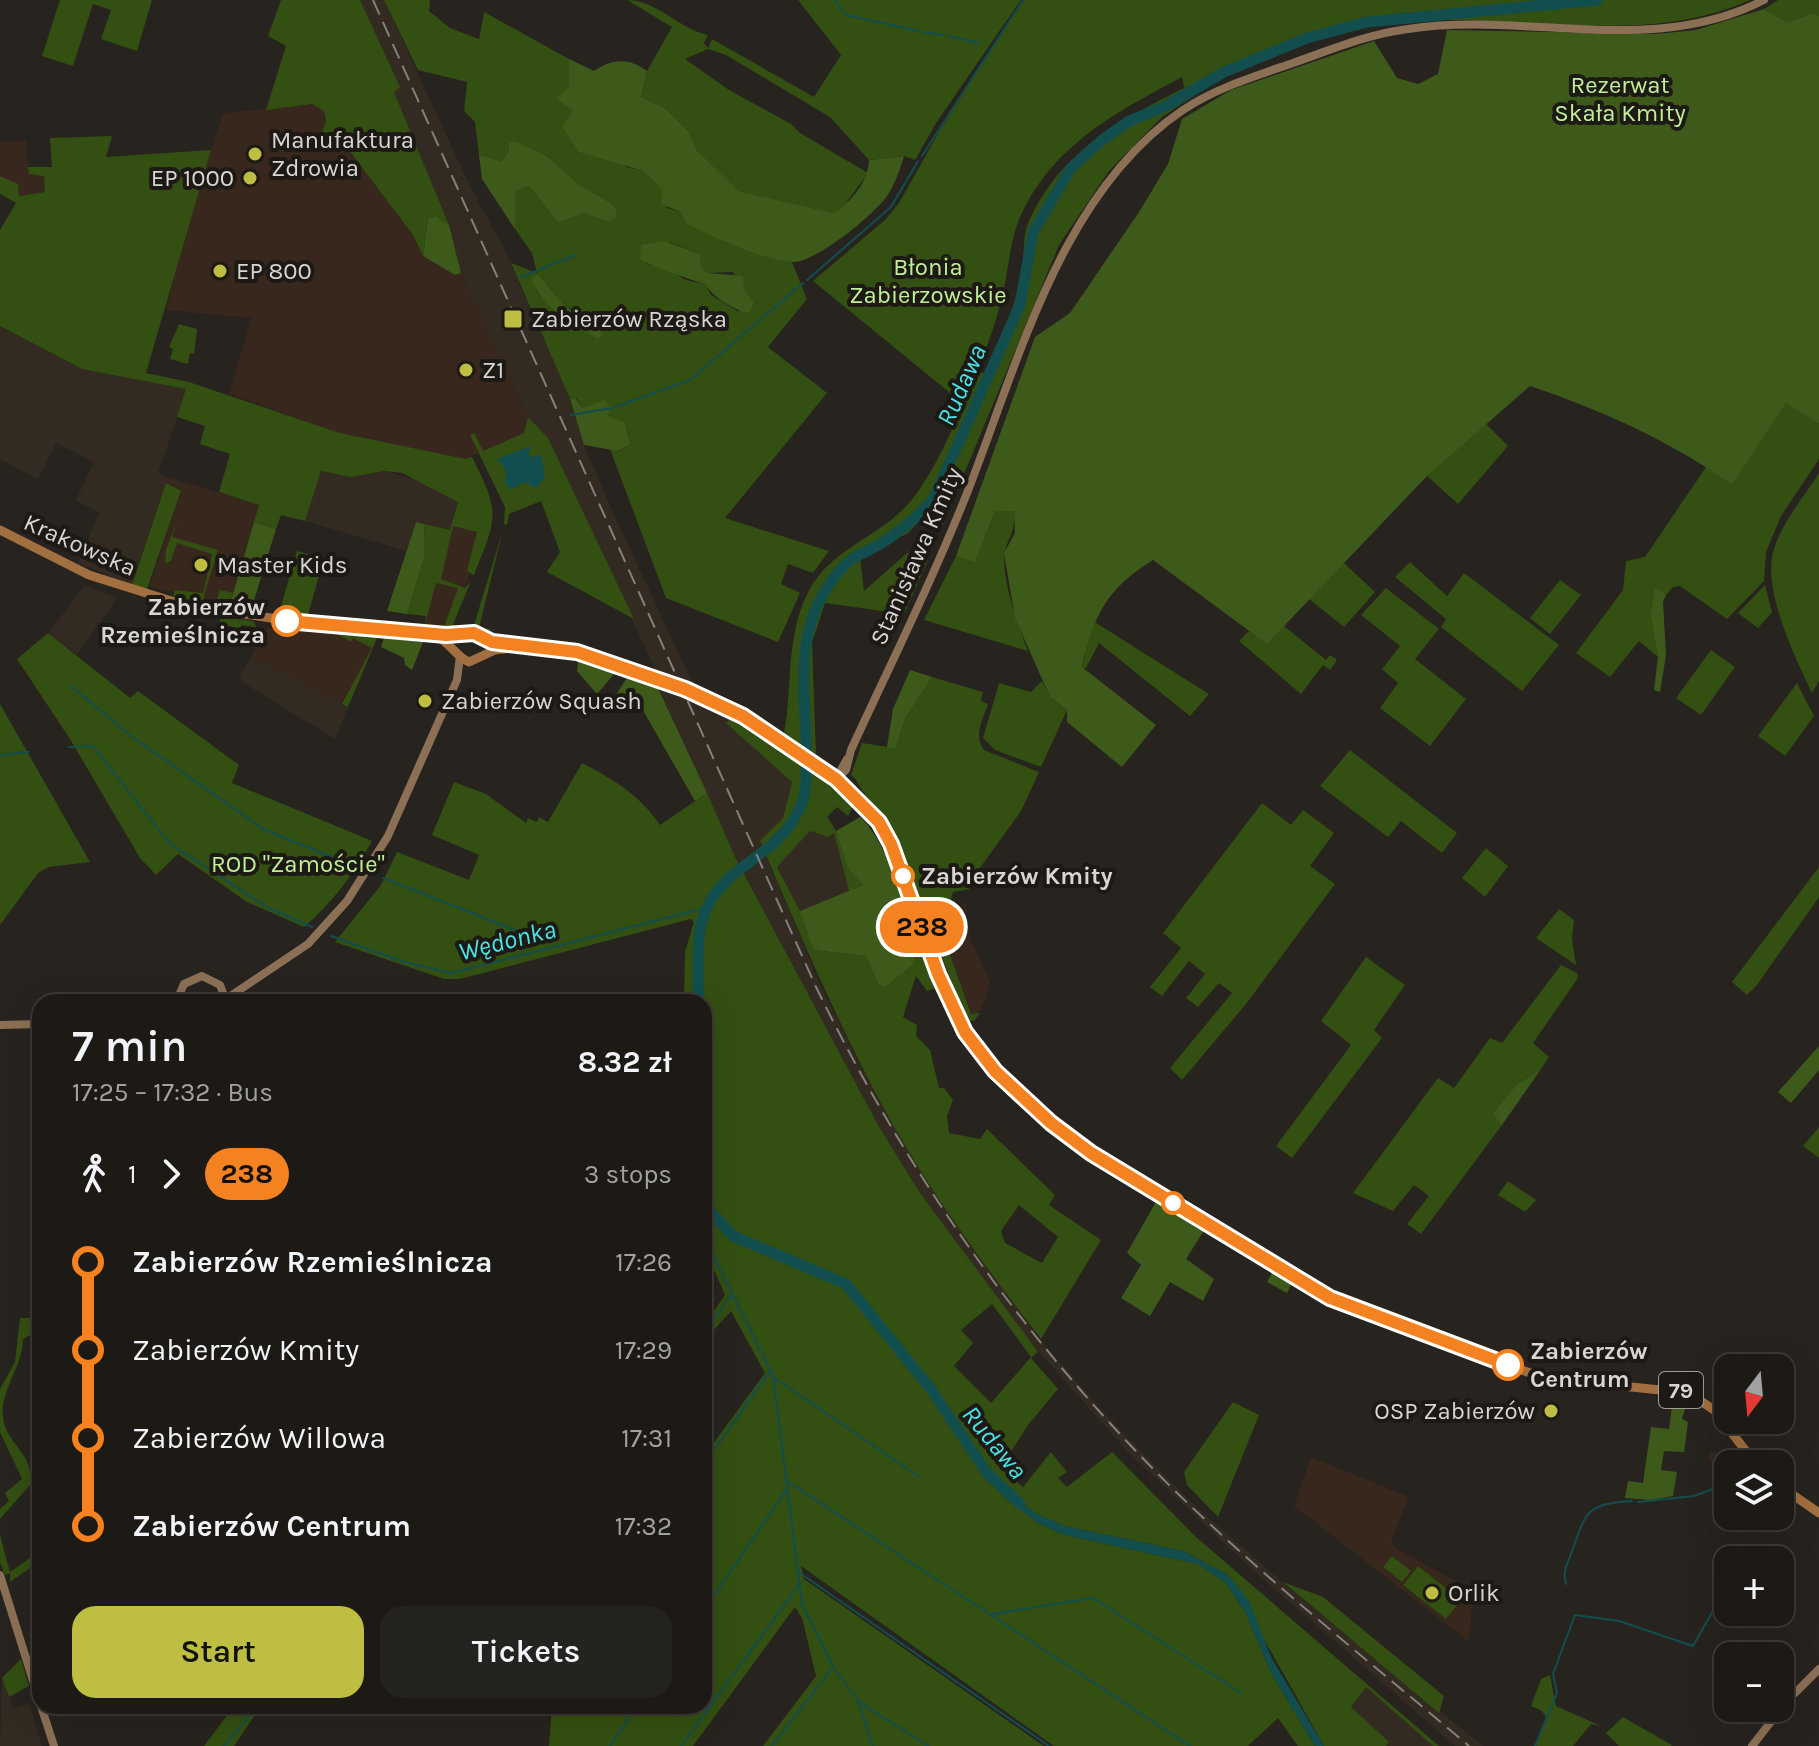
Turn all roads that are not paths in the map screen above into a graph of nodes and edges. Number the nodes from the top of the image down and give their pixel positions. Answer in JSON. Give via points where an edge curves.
{"nodes":[{"id":1,"x":1764,"y":0,"type":"edge"},
{"id":2,"x":0,"y":530,"type":"edge"},
{"id":3,"x":429,"y":633,"type":"junction"},
{"id":4,"x":462,"y":634,"type":"junction"},
{"id":5,"x":486,"y":639,"type":"junction"},
{"id":6,"x":527,"y":646,"type":"junction"},
{"id":7,"x":458,"y":654,"type":"junction"},
{"id":8,"x":486,"y":655,"type":"junction"},
{"id":9,"x":473,"y":662,"type":"junction"},
{"id":10,"x":457,"y":680,"type":"junction"},
{"id":11,"x":836,"y":779,"type":"junction"},
{"id":12,"x":248,"y":983,"type":"junction"},
{"id":13,"x":220,"y":985,"type":"junction"},
{"id":14,"x":178,"y":994,"type":"edge"},
{"id":15,"x":224,"y":994,"type":"edge"},
{"id":16,"x":234,"y":994,"type":"edge"},
{"id":17,"x":32,"y":1024,"type":"edge"},
{"id":18,"x":0,"y":1025,"type":"edge"},
{"id":19,"x":1745,"y":1450,"type":"edge"},
{"id":20,"x":1794,"y":1496,"type":"edge"},
{"id":21,"x":1819,"y":1513,"type":"edge"},
{"id":22,"x":0,"y":1575,"type":"edge"},
{"id":23,"x":1819,"y":1669,"type":"edge"},
{"id":24,"x":32,"y":1678,"type":"edge"},
{"id":25,"x":43,"y":1714,"type":"edge"},
{"id":26,"x":54,"y":1746,"type":"edge"},
{"id":27,"x":1752,"y":1746,"type":"edge"}],
"edges":[{"from":1,"to":11,"type":"main road","name":"Stanisława Kmity","via":[[1718,19],[1659,30],[1444,26],[1392,31],[1231,85],[1167,122],[1104,187],[1065,250],[947,543],[846,770]]},
{"from":2,"to":3,"type":"main road","name":"Krakowska","via":[[100,580],[184,605],[270,619]]},
{"from":3,"to":4,"type":"main road","name":"Krakowska"},
{"from":3,"to":7,"type":"main road","name":"Krakowska"},
{"from":4,"to":5,"type":"main road"},
{"from":4,"to":7,"type":"main road"},
{"from":5,"to":6,"type":"main road"},
{"from":5,"to":8,"type":"main road"},
{"from":6,"to":8,"type":"main road"},
{"from":6,"to":11,"type":"main road","number":"79","via":[[577,652],[716,702]]},
{"from":7,"to":9,"type":"main road"},
{"from":7,"to":10,"type":"main road"},
{"from":8,"to":9,"type":"main road"},
{"from":9,"to":10,"type":"main road"},
{"from":10,"to":12,"type":"main road","via":[[371,867],[325,929]]},
{"from":11,"to":19,"type":"main road","number":"79","via":[[879,822],[891,844],[965,1032],[1002,1079],[1078,1144],[1354,1309],[1530,1373],[1689,1393],[1714,1410]]},
{"from":12,"to":13,"type":"main road"},
{"from":12,"to":16,"type":"main road"},
{"from":13,"to":14,"type":"main road","via":[[207,977],[192,978]]},
{"from":13,"to":15,"type":"main road"},
{"from":17,"to":18,"type":"main road"},
{"from":20,"to":21,"type":"main road"},
{"from":22,"to":24,"type":"main road"},
{"from":23,"to":27,"type":"main road"},
{"from":25,"to":26,"type":"main road"}]}
